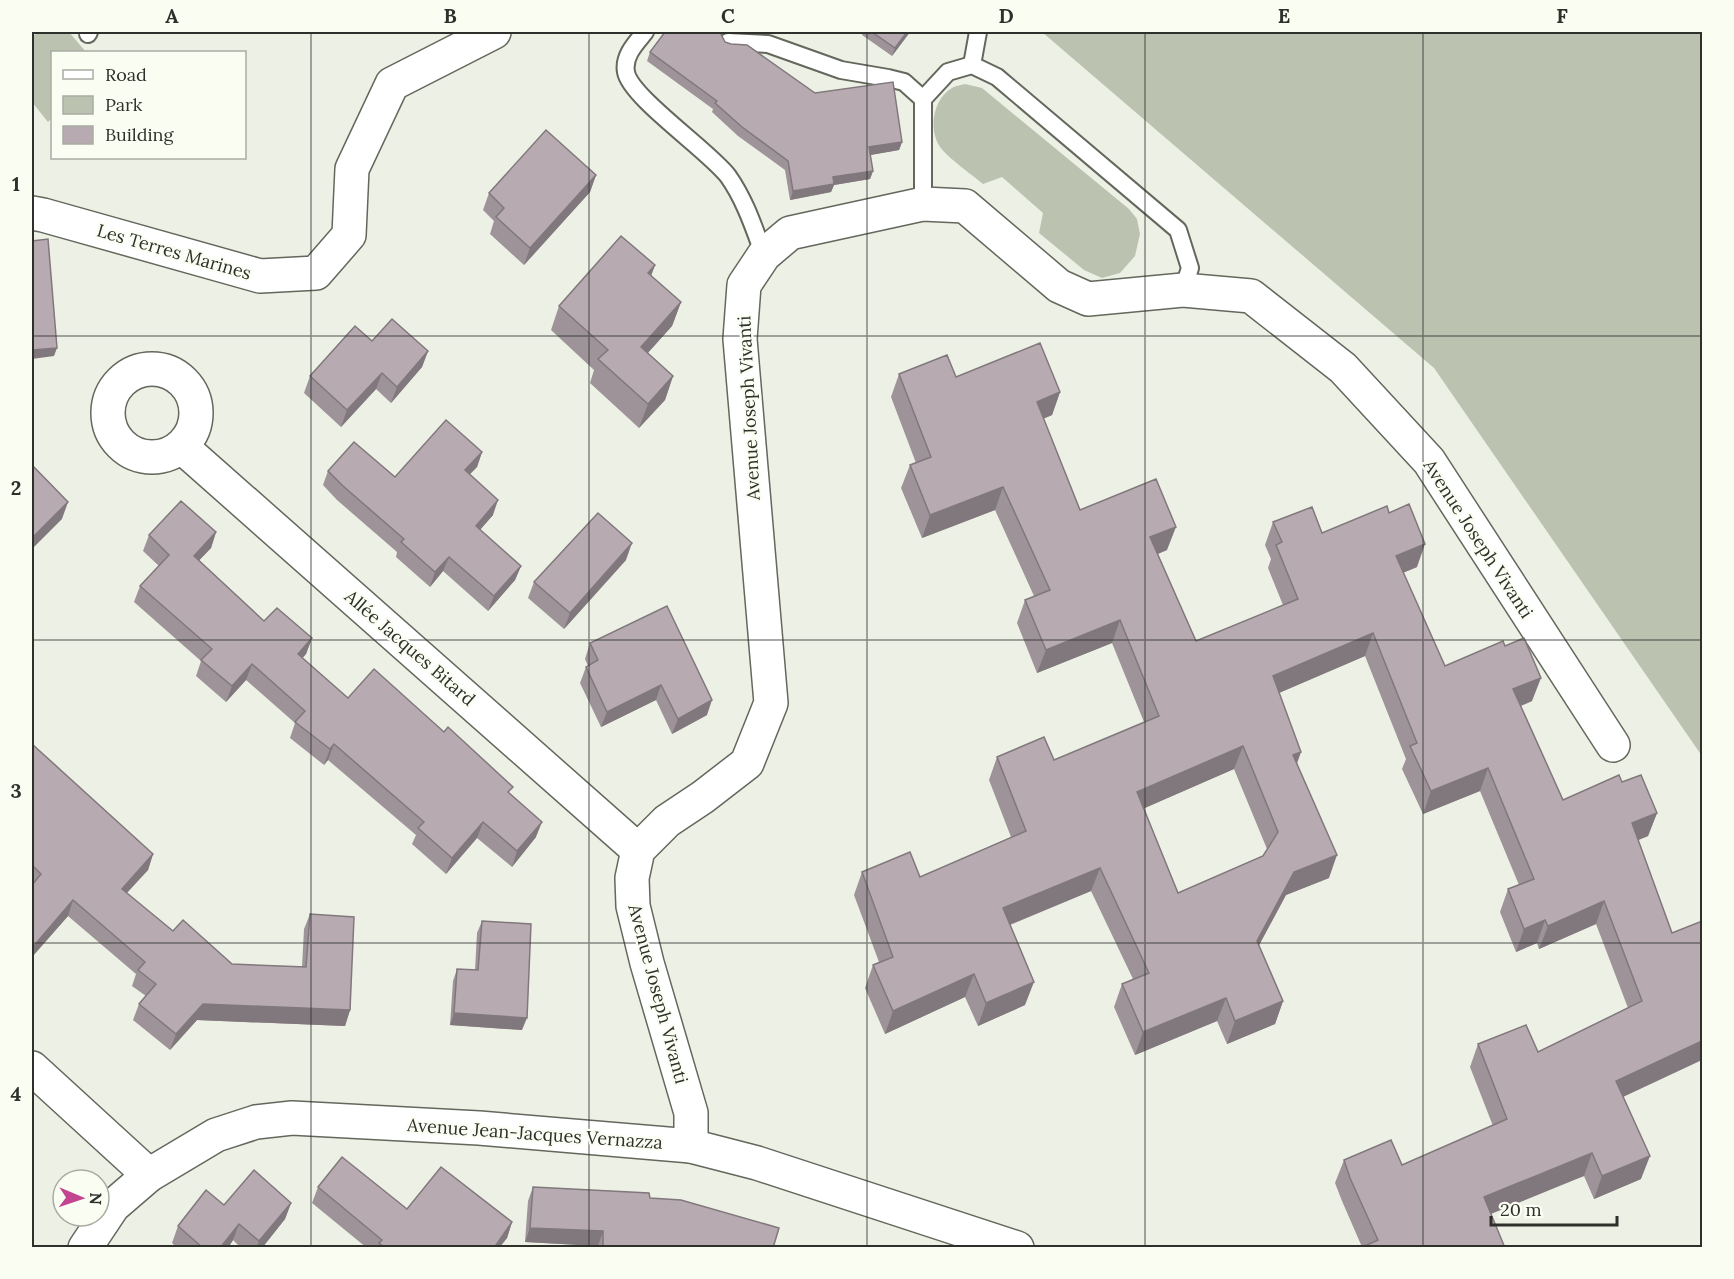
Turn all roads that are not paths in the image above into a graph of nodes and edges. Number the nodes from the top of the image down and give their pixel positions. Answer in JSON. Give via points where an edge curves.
{"nodes":[{"id":1,"x":494,"y":32,"type":"edge"},
{"id":2,"x":645,"y":32,"type":"edge"},
{"id":3,"x":978,"y":32,"type":"edge"},
{"id":4,"x":728,"y":42,"type":"edge"},
{"id":5,"x":972,"y":65,"type":"junction"},
{"id":6,"x":923,"y":99,"type":"junction"},
{"id":7,"x":923,"y":204,"type":"junction"},
{"id":8,"x":32,"y":213,"type":"edge"},
{"id":9,"x":764,"y":255,"type":"junction"},
{"id":10,"x":1183,"y":290,"type":"junction"},
{"id":11,"x":182,"y":447,"type":"dead end"},
{"id":12,"x":1613,"y":745,"type":"dead end"},
{"id":13,"x":639,"y":850,"type":"junction"},
{"id":14,"x":32,"y":1068,"type":"edge"},
{"id":15,"x":691,"y":1146,"type":"junction"},
{"id":16,"x":149,"y":1175,"type":"junction"},
{"id":17,"x":85,"y":1248,"type":"edge"},
{"id":18,"x":1017,"y":1248,"type":"edge"}],
"edges":[{"from":1,"to":8,"type":"street","name":"Les Terres Marines","via":[[392,84],[352,169],[349,235],[316,273],[260,276]]},
{"from":2,"to":9,"type":"lane","via":[[627,56],[626,73],[636,90],[727,175],[744,203]]},
{"from":3,"to":5,"type":"lane"},
{"from":4,"to":6,"type":"lane","via":[[768,44],[841,70],[904,82]]},
{"from":5,"to":6,"type":"lane","via":[[948,72]]},
{"from":5,"to":10,"type":"lane","via":[[997,77],[1178,230],[1190,268]]},
{"from":6,"to":7,"type":"lane"},
{"from":7,"to":9,"type":"street","name":"Avenue Joseph Vivanti","via":[[790,233]]},
{"from":7,"to":10,"type":"street","name":"Avenue Joseph Vivanti","via":[[965,206],[1059,286],[1088,299]]},
{"from":9,"to":13,"type":"street","name":"Avenue Joseph Vivanti","via":[[744,285],[741,339],[771,703],[747,763],[667,821]]},
{"from":10,"to":12,"type":"street","name":"Avenue Joseph Vivanti","via":[[1251,296],[1343,368],[1429,461]]},
{"from":11,"to":13,"type":"street","name":"Allée Jacques Bitard"},
{"from":13,"to":15,"type":"street","name":"Avenue Joseph Vivanti","via":[[632,878],[633,906],[691,1113]]},
{"from":14,"to":16,"type":"street"},
{"from":15,"to":16,"type":"street","name":"Avenue Jean-Jacques Vernazza","via":[[479,1128],[292,1118],[256,1122],[216,1135]]},
{"from":15,"to":18,"type":"street","name":"Avenue Jean-Jacques Vernazza","via":[[757,1163]]},
{"from":16,"to":17,"type":"street","name":"Avenue Jean-Jacques Vernazza","via":[[113,1206]]}]}
